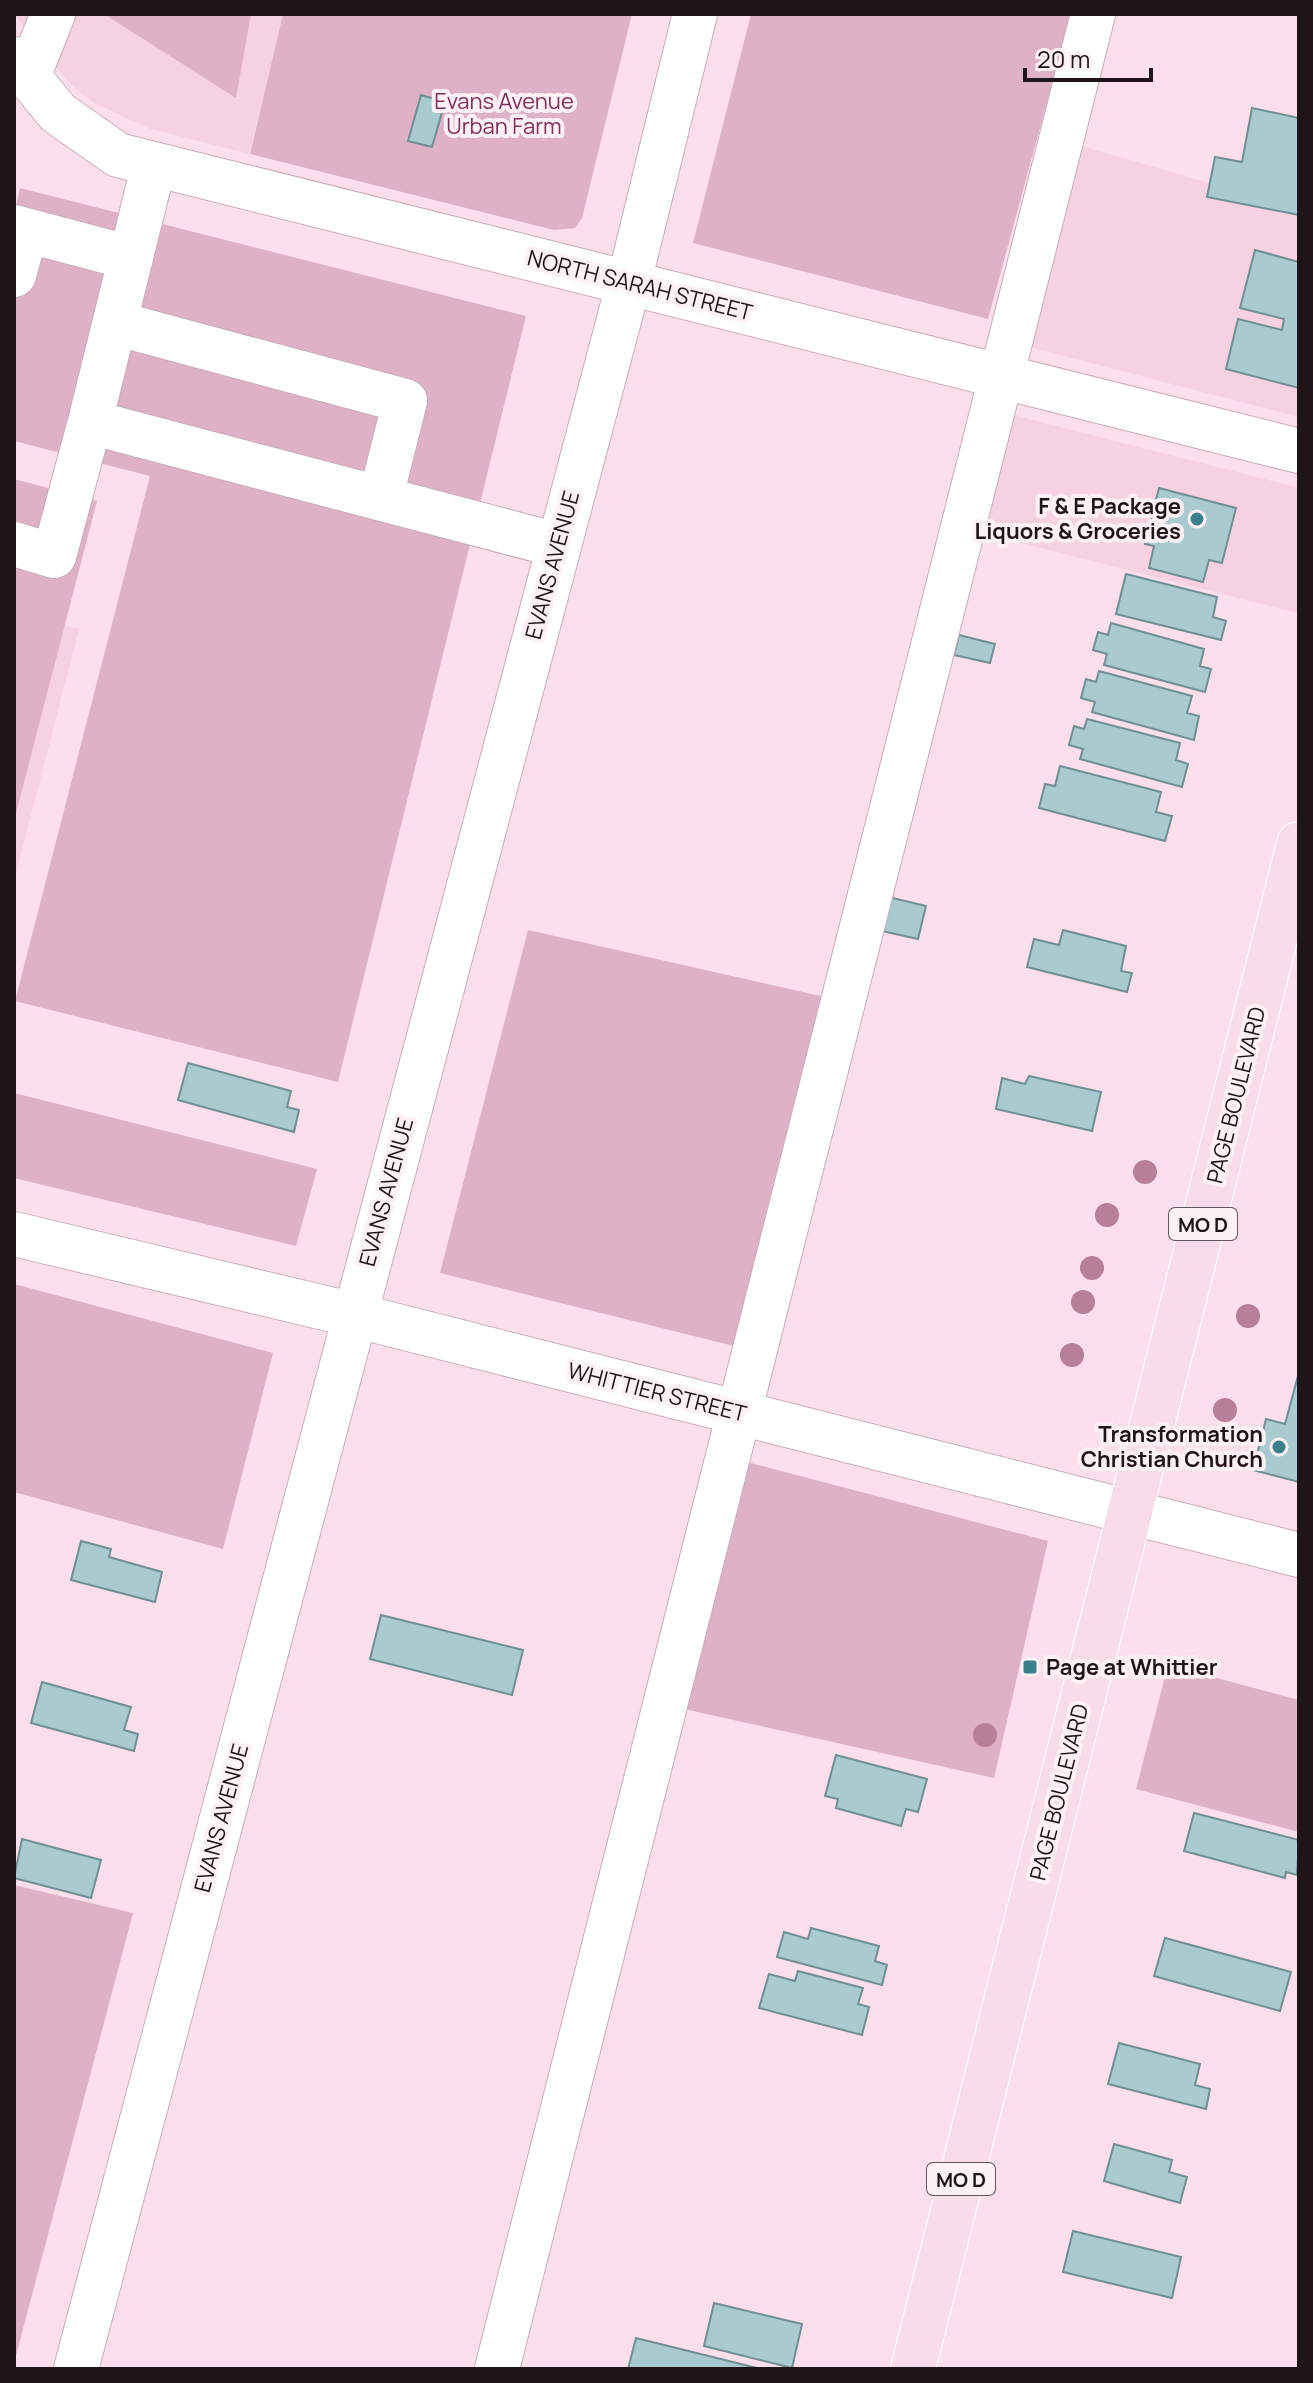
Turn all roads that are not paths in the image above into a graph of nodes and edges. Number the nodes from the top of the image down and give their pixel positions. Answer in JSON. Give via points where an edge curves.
{"nodes":[{"id":1,"x":53,"y":14,"type":"edge"},
{"id":2,"x":695,"y":14,"type":"edge"},
{"id":3,"x":1093,"y":14,"type":"edge"},
{"id":4,"x":21,"y":68,"type":"edge"},
{"id":5,"x":154,"y":164,"type":"junction"},
{"id":6,"x":20,"y":228,"type":"edge"},
{"id":7,"x":131,"y":258,"type":"junction"},
{"id":8,"x":14,"y":275,"type":"edge"},
{"id":9,"x":629,"y":282,"type":"junction"},
{"id":10,"x":115,"y":323,"type":"junction"},
{"id":11,"x":1002,"y":375,"type":"junction"},
{"id":12,"x":90,"y":422,"type":"junction"},
{"id":13,"x":1299,"y":451,"type":"edge"},
{"id":14,"x":381,"y":496,"type":"junction"},
{"id":15,"x":14,"y":544,"type":"edge"},
{"id":16,"x":557,"y":545,"type":"junction"},
{"id":17,"x":1299,"y":844,"type":"edge"},
{"id":18,"x":14,"y":1234,"type":"edge"},
{"id":19,"x":354,"y":1315,"type":"junction"},
{"id":20,"x":739,"y":1413,"type":"junction"},
{"id":21,"x":1130,"y":1513,"type":"junction"},
{"id":22,"x":1299,"y":1555,"type":"edge"},
{"id":23,"x":76,"y":2369,"type":"edge"},
{"id":24,"x":497,"y":2369,"type":"edge"},
{"id":25,"x":913,"y":2369,"type":"edge"}],
"edges":[{"from":1,"to":4,"type":"street"},
{"from":2,"to":9,"type":"street","name":"EVANS AVENUE"},
{"from":3,"to":11,"type":"street"},
{"from":4,"to":5,"type":"street","name":"NORTH SARAH STREET","via":[[58,113],[118,155]]},
{"from":5,"to":7,"type":"street"},
{"from":5,"to":9,"type":"street","name":"NORTH SARAH STREET"},
{"from":6,"to":7,"type":"street"},
{"from":6,"to":8,"type":"street"},
{"from":7,"to":10,"type":"street"},
{"from":9,"to":11,"type":"street","name":"NORTH SARAH STREET"},
{"from":9,"to":16,"type":"street","name":"EVANS AVENUE"},
{"from":10,"to":12,"type":"street"},
{"from":10,"to":14,"type":"street","via":[[405,401]]},
{"from":11,"to":13,"type":"street","name":"NORTH SARAH STREET"},
{"from":11,"to":20,"type":"street"},
{"from":12,"to":14,"type":"street"},
{"from":12,"to":15,"type":"street","via":[[54,556]]},
{"from":14,"to":16,"type":"street"},
{"from":16,"to":19,"type":"street","name":"EVANS AVENUE"},
{"from":17,"to":21,"type":"main road","name":"PAGE BOULEVARD","number":"MO D"},
{"from":18,"to":19,"type":"street","name":"WHITTIER STREET"},
{"from":19,"to":20,"type":"street","name":"WHITTIER STREET"},
{"from":19,"to":23,"type":"street","name":"EVANS AVENUE"},
{"from":20,"to":21,"type":"street","name":"WHITTIER STREET"},
{"from":20,"to":24,"type":"street"},
{"from":21,"to":22,"type":"street","name":"WHITTIER STREET"},
{"from":21,"to":25,"type":"main road","name":"PAGE BOULEVARD","number":"MO D"}]}
